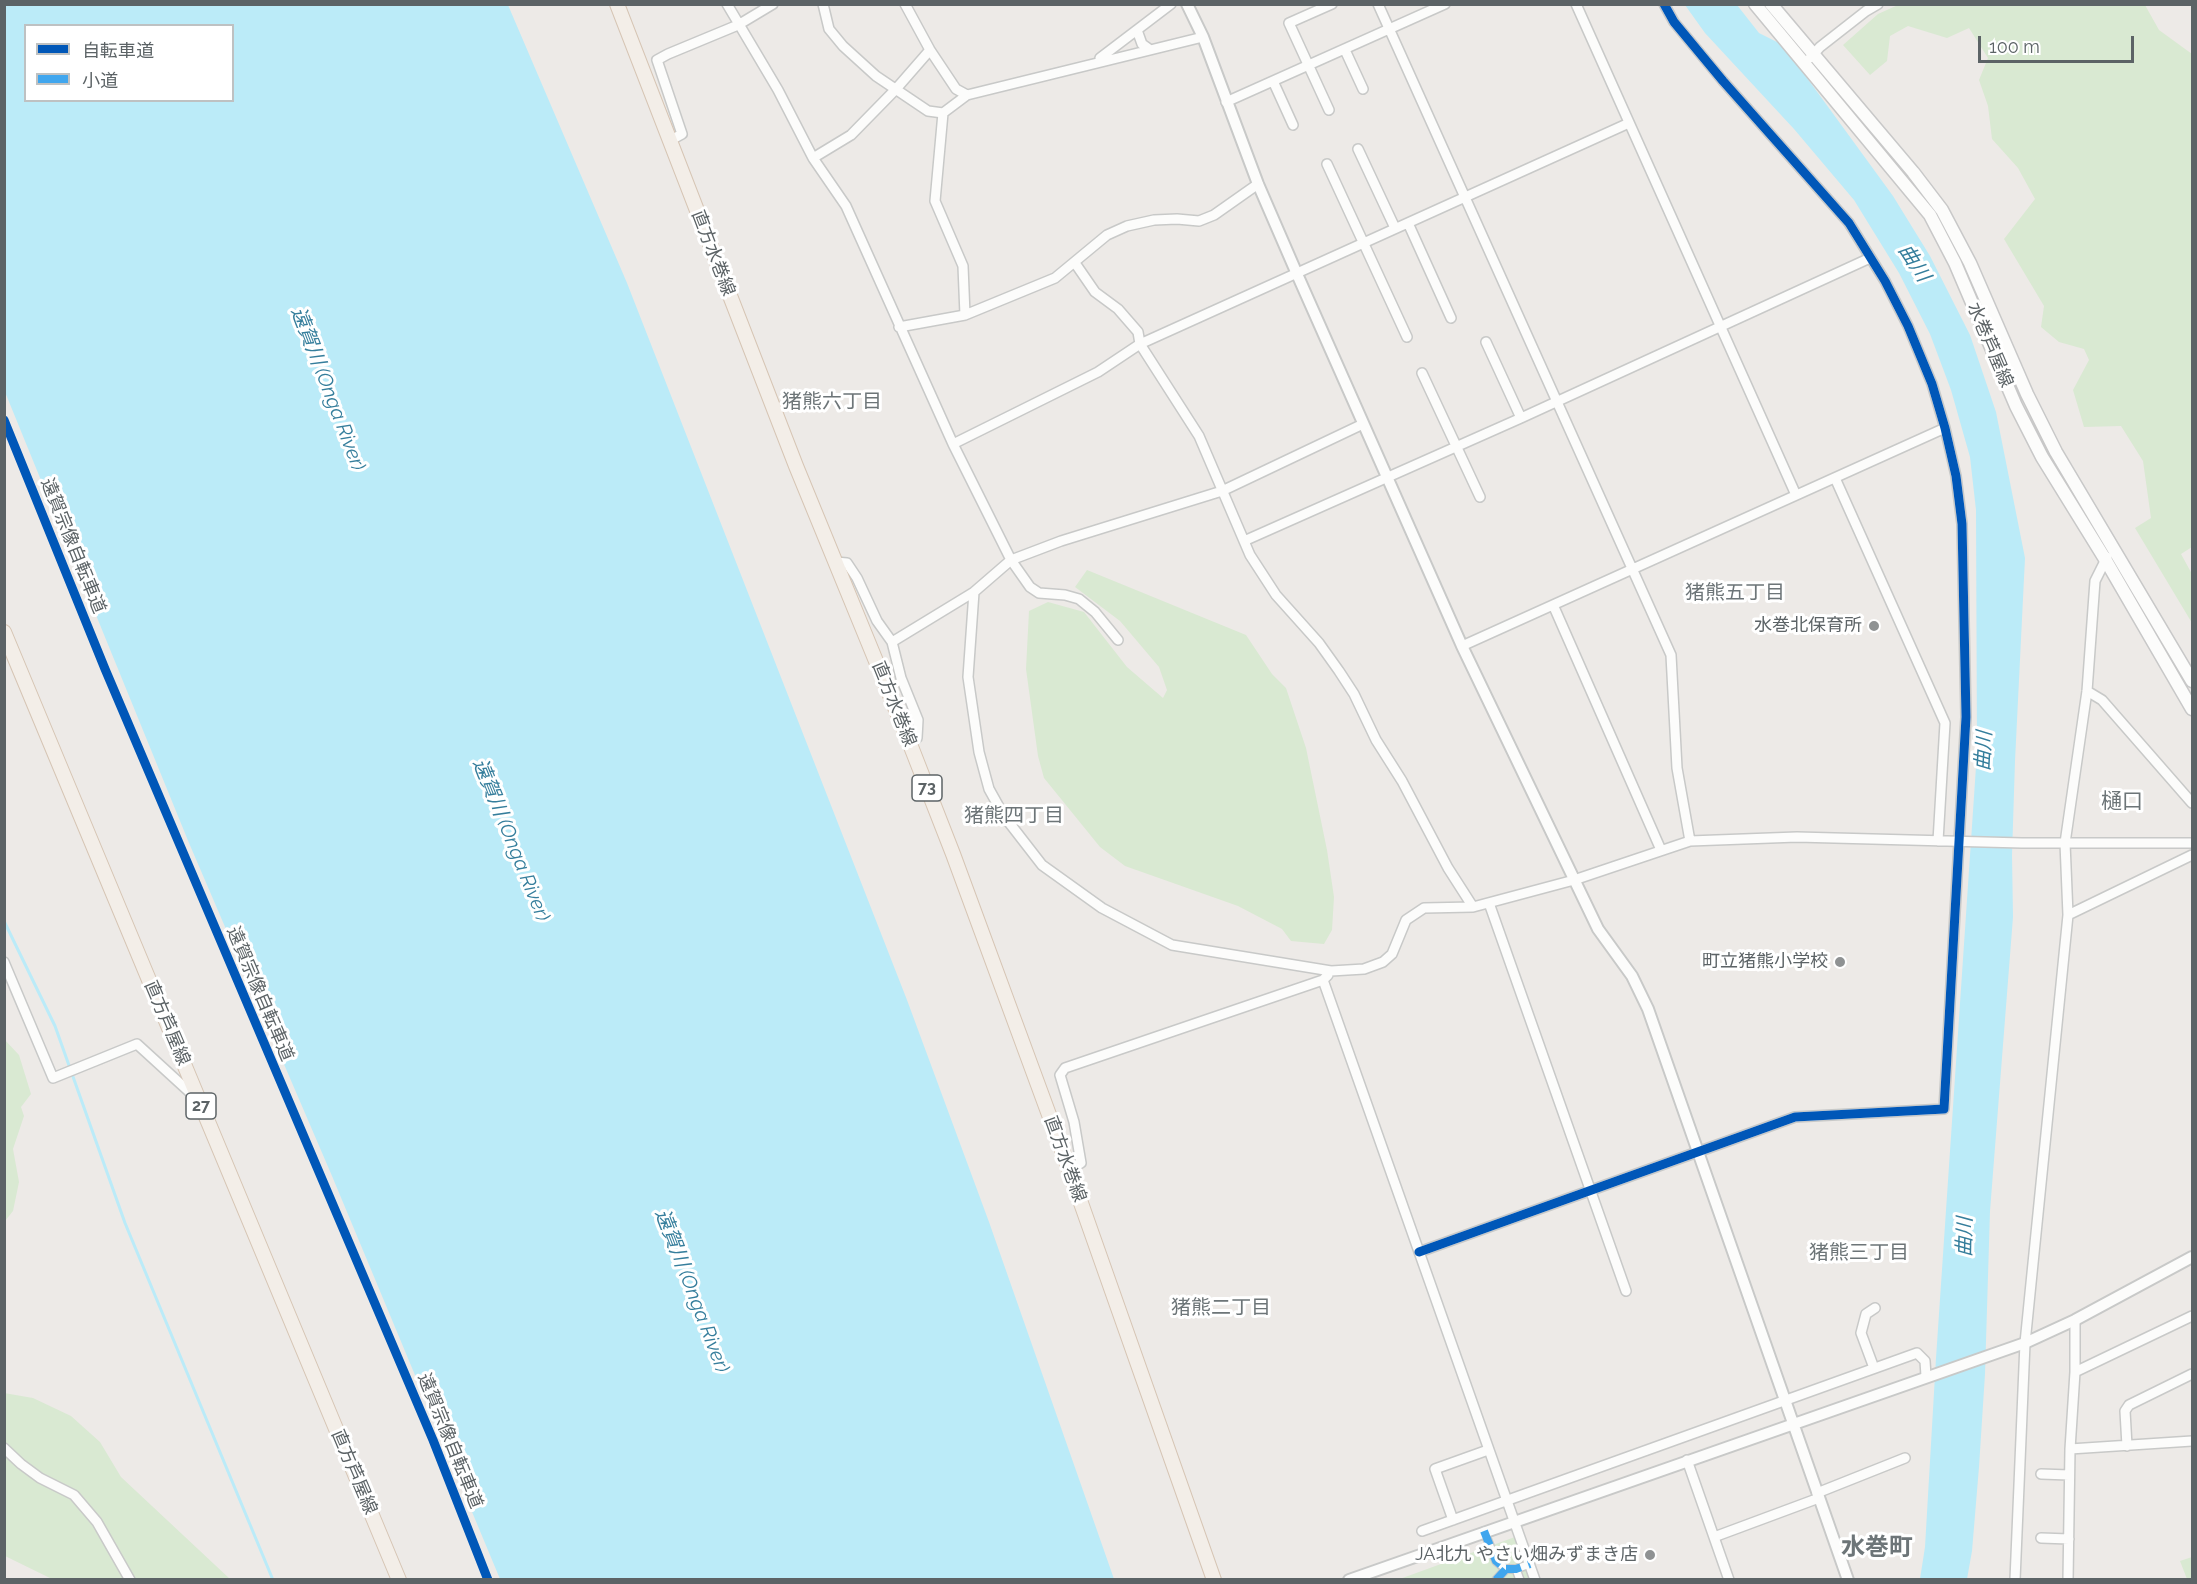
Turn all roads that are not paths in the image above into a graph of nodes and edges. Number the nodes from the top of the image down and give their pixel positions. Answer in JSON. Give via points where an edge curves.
{"nodes":[{"id":1,"x":616,"y":4,"type":"edge"},
{"id":2,"x":727,"y":4,"type":"edge"},
{"id":3,"x":773,"y":4,"type":"edge"},
{"id":4,"x":823,"y":4,"type":"edge"},
{"id":5,"x":905,"y":4,"type":"edge"},
{"id":6,"x":1171,"y":4,"type":"edge"},
{"id":7,"x":1187,"y":4,"type":"edge"},
{"id":8,"x":1332,"y":4,"type":"edge"},
{"id":9,"x":1378,"y":4,"type":"edge"},
{"id":10,"x":1445,"y":4,"type":"edge"},
{"id":11,"x":1576,"y":4,"type":"edge"},
{"id":12,"x":1665,"y":4,"type":"edge"},
{"id":13,"x":1755,"y":4,"type":"edge"},
{"id":14,"x":1771,"y":4,"type":"edge"},
{"id":15,"x":1878,"y":4,"type":"edge"},
{"id":16,"x":738,"y":25,"type":"junction"},
{"id":17,"x":1390,"y":29,"type":"junction"},
{"id":18,"x":1137,"y":30,"type":"junction"},
{"id":19,"x":1203,"y":37,"type":"junction"},
{"id":20,"x":1149,"y":49,"type":"junction"},
{"id":21,"x":930,"y":50,"type":"junction"},
{"id":22,"x":1345,"y":50,"type":"junction"},
{"id":23,"x":1809,"y":59,"type":"junction"},
{"id":24,"x":1096,"y":62,"type":"junction"},
{"id":25,"x":1309,"y":66,"type":"junction"},
{"id":26,"x":1273,"y":81,"type":"junction"},
{"id":27,"x":1362,"y":88,"type":"dead end"},
{"id":28,"x":896,"y":89,"type":"junction"},
{"id":29,"x":967,"y":95,"type":"junction"},
{"id":30,"x":1226,"y":102,"type":"junction"},
{"id":31,"x":1329,"y":110,"type":"dead end"},
{"id":32,"x":943,"y":113,"type":"junction"},
{"id":33,"x":1629,"y":123,"type":"junction"},
{"id":34,"x":1293,"y":125,"type":"dead end"},
{"id":35,"x":669,"y":141,"type":"junction"},
{"id":36,"x":1358,"y":149,"type":"dead end"},
{"id":37,"x":813,"y":158,"type":"junction"},
{"id":38,"x":1327,"y":164,"type":"dead end"},
{"id":39,"x":1258,"y":184,"type":"junction"},
{"id":40,"x":1465,"y":197,"type":"junction"},
{"id":41,"x":1408,"y":223,"type":"junction"},
{"id":42,"x":1395,"y":228,"type":"junction"},
{"id":43,"x":1364,"y":243,"type":"junction"},
{"id":44,"x":1870,"y":258,"type":"junction"},
{"id":45,"x":1075,"y":263,"type":"junction"},
{"id":46,"x":1296,"y":274,"type":"junction"},
{"id":47,"x":965,"y":315,"type":"junction"},
{"id":48,"x":1451,"y":318,"type":"dead end"},
{"id":49,"x":899,"y":327,"type":"junction"},
{"id":50,"x":1720,"y":328,"type":"junction"},
{"id":51,"x":1407,"y":337,"type":"dead end"},
{"id":52,"x":1486,"y":342,"type":"dead end"},
{"id":53,"x":1140,"y":344,"type":"junction"},
{"id":54,"x":1422,"y":373,"type":"dead end"},
{"id":55,"x":1557,"y":401,"type":"junction"},
{"id":56,"x":1521,"y":418,"type":"junction"},
{"id":57,"x":1362,"y":424,"type":"junction"},
{"id":58,"x":1945,"y":428,"type":"junction"},
{"id":59,"x":954,"y":444,"type":"junction"},
{"id":60,"x":1456,"y":446,"type":"junction"},
{"id":61,"x":1387,"y":477,"type":"junction"},
{"id":62,"x":1835,"y":478,"type":"junction"},
{"id":63,"x":1222,"y":491,"type":"junction"},
{"id":64,"x":1796,"y":495,"type":"junction"},
{"id":65,"x":1480,"y":497,"type":"dead end"},
{"id":66,"x":1244,"y":541,"type":"junction"},
{"id":67,"x":2109,"y":555,"type":"junction"},
{"id":68,"x":1011,"y":560,"type":"junction"},
{"id":69,"x":837,"y":562,"type":"junction"},
{"id":70,"x":1634,"y":570,"type":"junction"},
{"id":71,"x":974,"y":592,"type":"junction"},
{"id":72,"x":1554,"y":607,"type":"junction"},
{"id":73,"x":4,"y":633,"type":"edge"},
{"id":74,"x":1118,"y":640,"type":"dead end"},
{"id":75,"x":892,"y":642,"type":"junction"},
{"id":76,"x":1462,"y":646,"type":"junction"},
{"id":77,"x":2193,"y":681,"type":"edge"},
{"id":78,"x":2087,"y":691,"type":"junction"},
{"id":79,"x":2193,"y":709,"type":"edge"},
{"id":80,"x":910,"y":744,"type":"junction"},
{"id":81,"x":2193,"y":803,"type":"edge"},
{"id":82,"x":1958,"y":840,"type":"junction"},
{"id":83,"x":1690,"y":841,"type":"junction"},
{"id":84,"x":1938,"y":841,"type":"junction"},
{"id":85,"x":2065,"y":843,"type":"junction"},
{"id":86,"x":2193,"y":843,"type":"edge"},
{"id":87,"x":1661,"y":850,"type":"junction"},
{"id":88,"x":2193,"y":855,"type":"edge"},
{"id":89,"x":1574,"y":880,"type":"junction"},
{"id":90,"x":1489,"y":903,"type":"junction"},
{"id":91,"x":1473,"y":907,"type":"junction"},
{"id":92,"x":2068,"y":915,"type":"junction"},
{"id":93,"x":4,"y":962,"type":"edge"},
{"id":94,"x":1331,"y":971,"type":"junction"},
{"id":95,"x":1323,"y":980,"type":"junction"},
{"id":96,"x":199,"y":1101,"type":"junction"},
{"id":97,"x":1697,"y":1153,"type":"junction"},
{"id":98,"x":1069,"y":1169,"type":"junction"},
{"id":99,"x":1590,"y":1192,"type":"junction"},
{"id":100,"x":1419,"y":1252,"type":"junction"},
{"id":101,"x":2193,"y":1257,"type":"edge"},
{"id":102,"x":1626,"y":1292,"type":"dead end"},
{"id":103,"x":1875,"y":1308,"type":"dead end"},
{"id":104,"x":2193,"y":1316,"type":"edge"},
{"id":105,"x":2075,"y":1320,"type":"junction"},
{"id":106,"x":2025,"y":1343,"type":"junction"},
{"id":107,"x":1874,"y":1368,"type":"junction"},
{"id":108,"x":2075,"y":1372,"type":"junction"},
{"id":109,"x":2193,"y":1374,"type":"edge"},
{"id":110,"x":1929,"y":1376,"type":"junction"},
{"id":111,"x":1784,"y":1400,"type":"junction"},
{"id":112,"x":1792,"y":1425,"type":"junction"},
{"id":113,"x":2193,"y":1441,"type":"edge"},
{"id":114,"x":2127,"y":1446,"type":"junction"},
{"id":115,"x":4,"y":1448,"type":"edge"},
{"id":116,"x":2070,"y":1449,"type":"junction"},
{"id":117,"x":1488,"y":1450,"type":"junction"},
{"id":118,"x":1905,"y":1458,"type":"dead end"},
{"id":119,"x":1687,"y":1460,"type":"junction"},
{"id":120,"x":2041,"y":1474,"type":"dead end"},
{"id":121,"x":2069,"y":1475,"type":"junction"},
{"id":122,"x":1818,"y":1496,"type":"junction"},
{"id":123,"x":1506,"y":1500,"type":"junction"},
{"id":124,"x":1453,"y":1520,"type":"junction"},
{"id":125,"x":1513,"y":1521,"type":"junction"},
{"id":126,"x":1422,"y":1531,"type":"dead end"},
{"id":127,"x":1484,"y":1531,"type":"junction"},
{"id":128,"x":1714,"y":1537,"type":"junction"},
{"id":129,"x":2041,"y":1538,"type":"dead end"},
{"id":130,"x":2069,"y":1539,"type":"junction"},
{"id":131,"x":1530,"y":1564,"type":"junction"},
{"id":132,"x":1506,"y":1569,"type":"junction"},
{"id":133,"x":1516,"y":1569,"type":"junction"},
{"id":134,"x":130,"y":1580,"type":"edge"},
{"id":135,"x":399,"y":1580,"type":"edge"},
{"id":136,"x":1214,"y":1580,"type":"edge"},
{"id":137,"x":1349,"y":1580,"type":"edge"},
{"id":138,"x":1496,"y":1580,"type":"edge"},
{"id":139,"x":1520,"y":1580,"type":"edge"},
{"id":140,"x":1535,"y":1580,"type":"edge"},
{"id":141,"x":1729,"y":1580,"type":"edge"},
{"id":142,"x":1848,"y":1580,"type":"edge"},
{"id":143,"x":2015,"y":1580,"type":"edge"},
{"id":144,"x":2068,"y":1580,"type":"edge"}],
"edges":[{"from":1,"to":35,"type":"main road","name":"直方水巻線","number":"73"},
{"from":2,"to":16,"type":"street"},
{"from":3,"to":16,"type":"street"},
{"from":4,"to":28,"type":"street","via":[[829,29],[843,46]]},
{"from":5,"to":21,"type":"street"},
{"from":6,"to":18,"type":"street"},
{"from":7,"to":19,"type":"street"},
{"from":8,"to":25,"type":"street","via":[[1289,23]]},
{"from":9,"to":17,"type":"street"},
{"from":10,"to":17,"type":"street"},
{"from":11,"to":33,"type":"street"},
{"from":12,"to":44,"type":"street","via":[[1674,22],[1723,81],[1849,223]]},
{"from":13,"to":23,"type":"main road","name":"水巻芦屋線"},
{"from":14,"to":23,"type":"main road","name":"水巻芦屋線"},
{"from":15,"to":23,"type":"street"},
{"from":16,"to":35,"type":"street","via":[[657,60],[682,134]]},
{"from":16,"to":37,"type":"street"},
{"from":17,"to":22,"type":"street"},
{"from":17,"to":40,"type":"street"},
{"from":18,"to":20,"type":"street","via":[[1142,44]]},
{"from":18,"to":24,"type":"street"},
{"from":19,"to":20,"type":"street"},
{"from":19,"to":30,"type":"street"},
{"from":20,"to":24,"type":"street"},
{"from":21,"to":28,"type":"street"},
{"from":21,"to":29,"type":"street","via":[[956,89]]},
{"from":22,"to":25,"type":"street"},
{"from":22,"to":27,"type":"street"},
{"from":23,"to":67,"type":"main road","name":"水巻芦屋線","via":[[1930,215],[2042,457]]},
{"from":24,"to":29,"type":"street"},
{"from":25,"to":26,"type":"street"},
{"from":25,"to":31,"type":"street"},
{"from":26,"to":30,"type":"street"},
{"from":26,"to":34,"type":"street"},
{"from":28,"to":32,"type":"street","via":[[928,111]]},
{"from":28,"to":37,"type":"street","via":[[851,135]]},
{"from":29,"to":32,"type":"street"},
{"from":30,"to":39,"type":"street"},
{"from":32,"to":47,"type":"street","via":[[935,201],[963,266]]},
{"from":33,"to":40,"type":"street"},
{"from":33,"to":50,"type":"street"},
{"from":35,"to":69,"type":"main road","name":"直方水巻線","number":"73"},
{"from":36,"to":42,"type":"street"},
{"from":37,"to":49,"type":"street","via":[[846,206]]},
{"from":38,"to":43,"type":"street"},
{"from":39,"to":45,"type":"street","via":[[1214,215],[1199,220],[1154,220],[1127,226],[1107,236]]},
{"from":39,"to":46,"type":"street"},
{"from":40,"to":41,"type":"street"},
{"from":40,"to":55,"type":"street"},
{"from":41,"to":42,"type":"street"},
{"from":41,"to":48,"type":"street"},
{"from":42,"to":43,"type":"street"},
{"from":43,"to":46,"type":"street"},
{"from":43,"to":51,"type":"street"},
{"from":44,"to":50,"type":"street"},
{"from":44,"to":58,"type":"street","via":[[1908,326]]},
{"from":45,"to":47,"type":"street","via":[[1055,278]]},
{"from":45,"to":53,"type":"street","via":[[1095,292],[1118,309],[1138,332]]},
{"from":46,"to":53,"type":"street"},
{"from":46,"to":57,"type":"street"},
{"from":47,"to":49,"type":"street"},
{"from":49,"to":59,"type":"street"},
{"from":50,"to":55,"type":"street"},
{"from":50,"to":64,"type":"street"},
{"from":52,"to":56,"type":"street"},
{"from":53,"to":59,"type":"street","via":[[1098,372]]},
{"from":53,"to":63,"type":"street","via":[[1199,436]]},
{"from":54,"to":60,"type":"street"},
{"from":55,"to":56,"type":"street"},
{"from":55,"to":70,"type":"street"},
{"from":56,"to":60,"type":"street"},
{"from":57,"to":61,"type":"street"},
{"from":57,"to":63,"type":"street"},
{"from":58,"to":62,"type":"street"},
{"from":58,"to":82,"type":"street","via":[[1962,524],[1966,717]]},
{"from":59,"to":68,"type":"street"},
{"from":60,"to":61,"type":"street"},
{"from":60,"to":65,"type":"street"},
{"from":61,"to":66,"type":"street"},
{"from":61,"to":76,"type":"street"},
{"from":62,"to":64,"type":"street"},
{"from":62,"to":84,"type":"street","via":[[1945,723]]},
{"from":63,"to":66,"type":"street"},
{"from":63,"to":68,"type":"street"},
{"from":64,"to":70,"type":"street"},
{"from":66,"to":91,"type":"street","via":[[1276,595],[1339,671]]},
{"from":67,"to":77,"type":"main road","name":"水巻芦屋線"},
{"from":67,"to":78,"type":"street","via":[[2095,581]]},
{"from":67,"to":79,"type":"main road","name":"水巻芦屋線"},
{"from":68,"to":71,"type":"street"},
{"from":68,"to":74,"type":"street","via":[[1030,587],[1040,594],[1079,599]]},
{"from":69,"to":75,"type":"street","via":[[847,563]]},
{"from":69,"to":80,"type":"main road","name":"直方水巻線","number":"73"},
{"from":70,"to":72,"type":"street"},
{"from":70,"to":83,"type":"street","via":[[1671,654],[1677,768]]},
{"from":71,"to":75,"type":"street"},
{"from":71,"to":94,"type":"street","via":[[968,676],[979,752],[989,789],[999,807],[1042,865],[1102,908],[1172,945]]},
{"from":72,"to":76,"type":"street"},
{"from":72,"to":87,"type":"street"},
{"from":73,"to":96,"type":"main road","name":"直方芦屋線","number":"27"},
{"from":75,"to":80,"type":"street","via":[[918,720],[917,738]]},
{"from":76,"to":89,"type":"street"},
{"from":78,"to":81,"type":"street","via":[[2102,700]]},
{"from":78,"to":85,"type":"street"},
{"from":80,"to":98,"type":"main road","name":"直方水巻線","number":"73"},
{"from":82,"to":84,"type":"street"},
{"from":82,"to":85,"type":"street"},
{"from":82,"to":97,"type":"street","via":[[1944,1109],[1795,1117]]},
{"from":83,"to":84,"type":"street","via":[[1797,837]]},
{"from":83,"to":87,"type":"street"},
{"from":85,"to":86,"type":"street"},
{"from":85,"to":92,"type":"street"},
{"from":87,"to":89,"type":"street"},
{"from":88,"to":92,"type":"street"},
{"from":89,"to":90,"type":"street"},
{"from":89,"to":97,"type":"street","via":[[1598,929],[1632,976],[1648,1009]]},
{"from":90,"to":91,"type":"street"},
{"from":90,"to":99,"type":"street"},
{"from":91,"to":94,"type":"street","via":[[1424,908],[1406,920],[1392,954],[1383,962],[1364,969]]},
{"from":92,"to":106,"type":"street"},
{"from":93,"to":96,"type":"street","via":[[53,1078],[137,1044]]},
{"from":94,"to":95,"type":"street"},
{"from":95,"to":98,"type":"street","via":[[1065,1068],[1060,1075],[1081,1163]]},
{"from":95,"to":100,"type":"street"},
{"from":96,"to":135,"type":"main road","name":"直方芦屋線","number":"27"},
{"from":97,"to":99,"type":"street"},
{"from":97,"to":111,"type":"street"},
{"from":98,"to":136,"type":"main road","name":"直方水巻線","number":"73"},
{"from":99,"to":100,"type":"street"},
{"from":99,"to":102,"type":"street"},
{"from":100,"to":117,"type":"street"},
{"from":101,"to":105,"type":"street"},
{"from":103,"to":107,"type":"street","via":[[1866,1314],[1861,1333]]},
{"from":104,"to":108,"type":"street"},
{"from":105,"to":106,"type":"street"},
{"from":105,"to":108,"type":"street"},
{"from":106,"to":110,"type":"street"},
{"from":106,"to":143,"type":"street"},
{"from":107,"to":110,"type":"street","via":[[1917,1353],[1925,1361]]},
{"from":107,"to":111,"type":"street"},
{"from":108,"to":116,"type":"street"},
{"from":109,"to":114,"type":"street","via":[[2129,1405],[2125,1411]]},
{"from":110,"to":112,"type":"street"},
{"from":111,"to":112,"type":"street"},
{"from":111,"to":123,"type":"street"},
{"from":112,"to":119,"type":"street"},
{"from":112,"to":122,"type":"street"},
{"from":113,"to":114,"type":"street"},
{"from":114,"to":116,"type":"street"},
{"from":115,"to":134,"type":"street","via":[[40,1478],[74,1496],[97,1522]]},
{"from":116,"to":121,"type":"street"},
{"from":117,"to":123,"type":"street"},
{"from":117,"to":124,"type":"street","via":[[1435,1469]]},
{"from":118,"to":122,"type":"street"},
{"from":119,"to":125,"type":"street"},
{"from":119,"to":128,"type":"street"},
{"from":120,"to":121,"type":"street"},
{"from":121,"to":130,"type":"street"},
{"from":122,"to":128,"type":"street"},
{"from":122,"to":142,"type":"street"},
{"from":123,"to":124,"type":"street"},
{"from":123,"to":125,"type":"street"},
{"from":124,"to":126,"type":"street"},
{"from":125,"to":127,"type":"street"},
{"from":125,"to":131,"type":"street"},
{"from":127,"to":132,"type":"street","via":[[1496,1562]]},
{"from":127,"to":137,"type":"street"},
{"from":128,"to":141,"type":"street"},
{"from":129,"to":130,"type":"street"},
{"from":130,"to":144,"type":"street"},
{"from":131,"to":133,"type":"street"},
{"from":131,"to":140,"type":"street"},
{"from":132,"to":133,"type":"street"},
{"from":132,"to":138,"type":"street"},
{"from":133,"to":139,"type":"street"}]}
